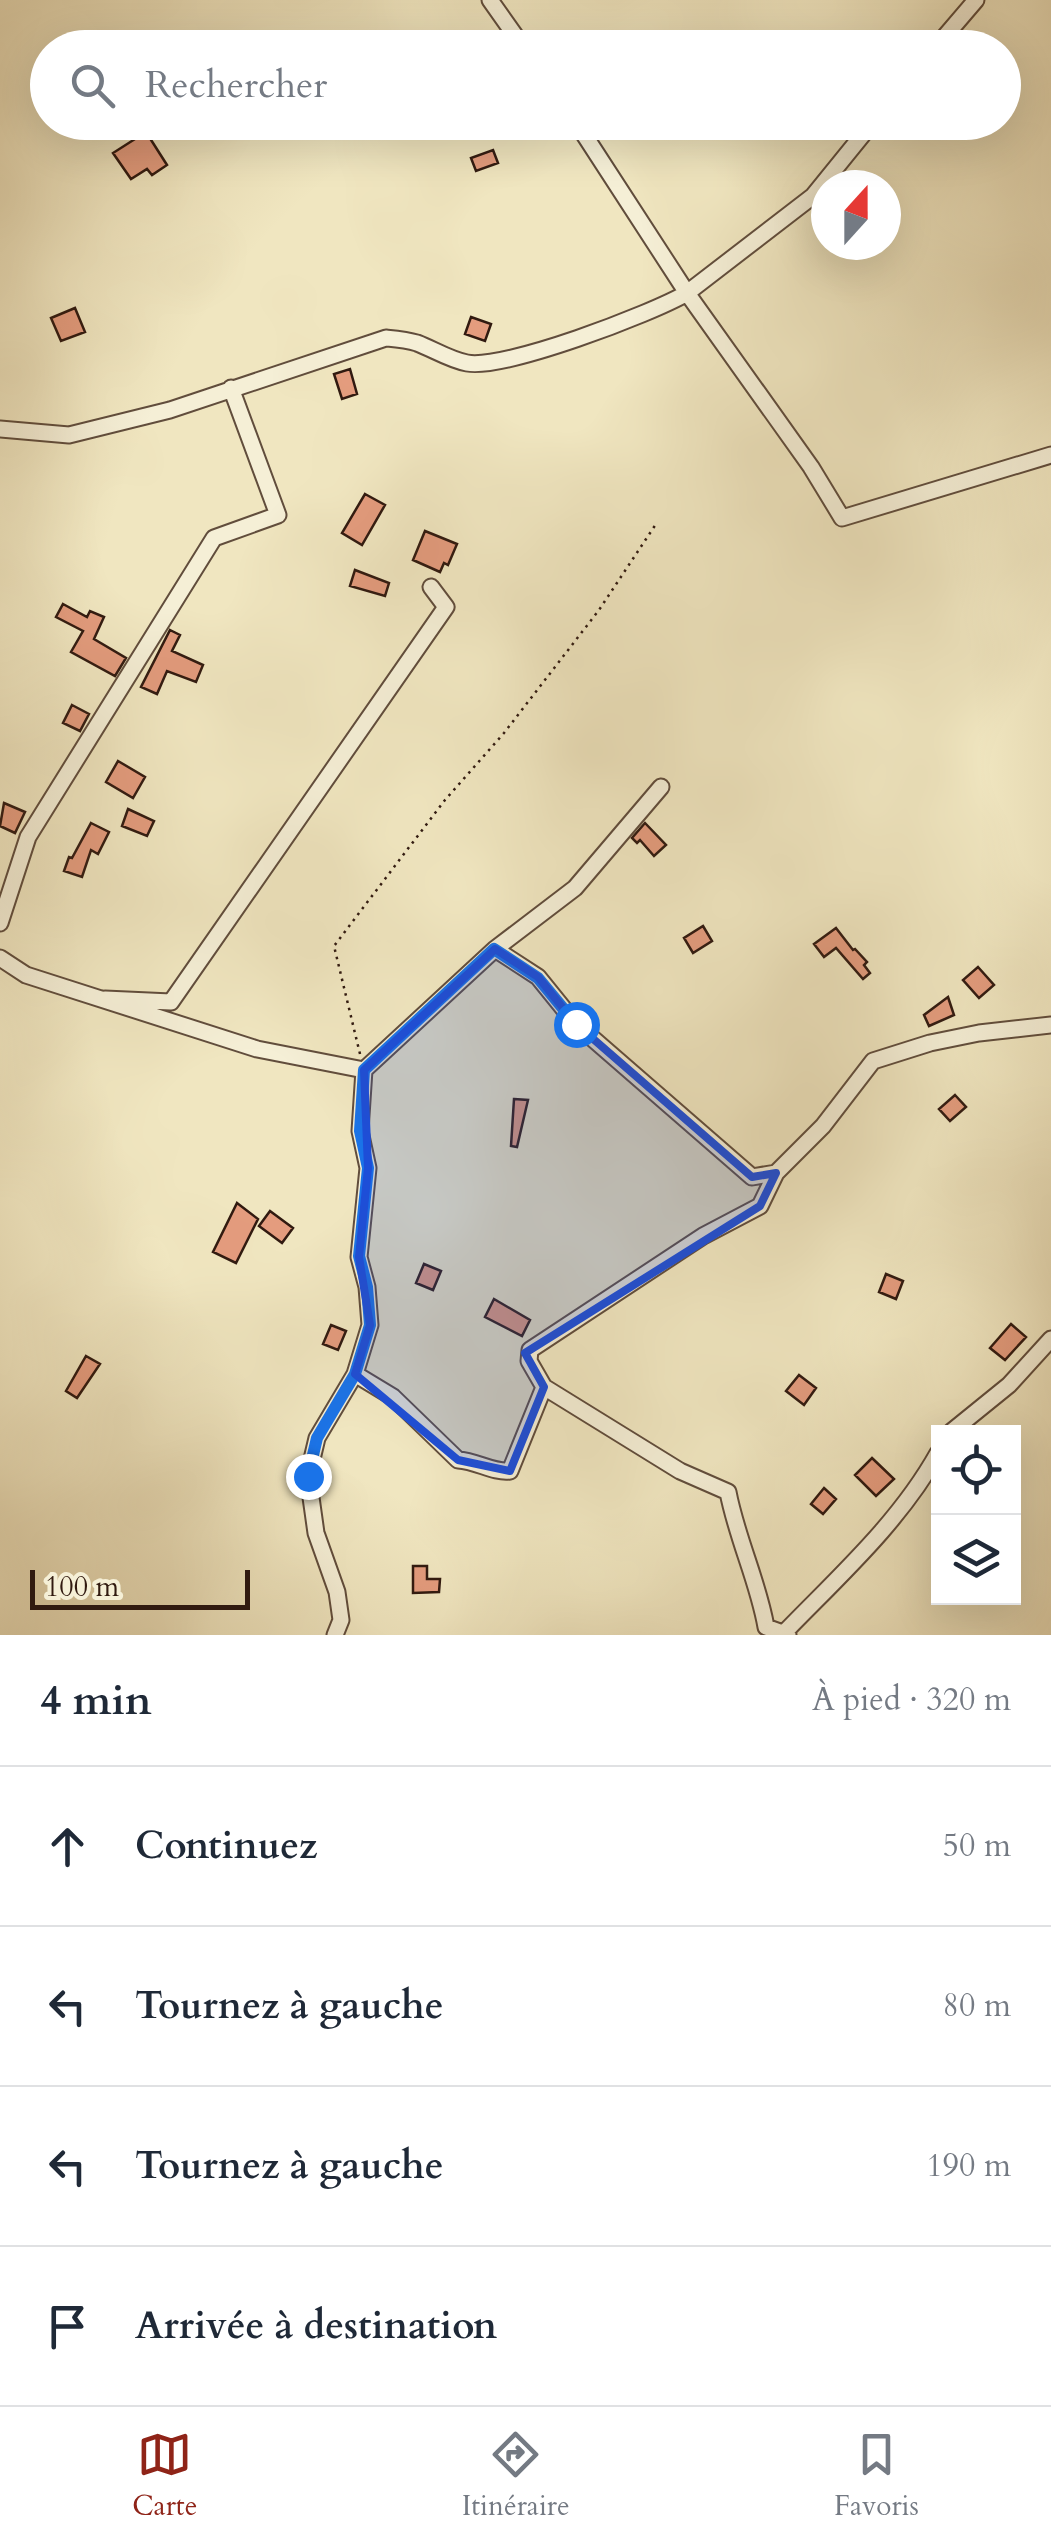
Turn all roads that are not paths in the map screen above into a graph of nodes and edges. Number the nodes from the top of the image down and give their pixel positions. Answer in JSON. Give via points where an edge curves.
{"nodes":[{"id":1,"x":490,"y":0,"type":"edge"},
{"id":2,"x":976,"y":0,"type":"edge"},
{"id":3,"x":511,"y":30,"type":"edge"},
{"id":4,"x":950,"y":30,"type":"edge"},
{"id":5,"x":588,"y":140,"type":"edge"},
{"id":6,"x":858,"y":140,"type":"edge"},
{"id":7,"x":686,"y":292,"type":"junction"},
{"id":8,"x":231,"y":388,"type":"junction"},
{"id":9,"x":0,"y":430,"type":"edge"},
{"id":10,"x":1051,"y":456,"type":"edge"},
{"id":11,"x":431,"y":587,"type":"dead end"},
{"id":12,"x":661,"y":787,"type":"dead end"},
{"id":13,"x":0,"y":923,"type":"edge"},
{"id":14,"x":494,"y":949,"type":"junction"},
{"id":15,"x":0,"y":958,"type":"edge"},
{"id":16,"x":105,"y":998,"type":"junction"},
{"id":17,"x":1051,"y":1025,"type":"edge"},
{"id":18,"x":364,"y":1070,"type":"junction"},
{"id":19,"x":776,"y":1173,"type":"junction"},
{"id":20,"x":1051,"y":1339,"type":"edge"},
{"id":21,"x":355,"y":1374,"type":"junction"},
{"id":22,"x":544,"y":1387,"type":"junction"},
{"id":23,"x":960,"y":1425,"type":"edge"},
{"id":24,"x":931,"y":1466,"type":"edge"},
{"id":25,"x":785,"y":1634,"type":"edge"},
{"id":26,"x":335,"y":1635,"type":"edge"}],
"edges":[{"from":1,"to":3,"type":"street"},
{"from":2,"to":4,"type":"street"},
{"from":5,"to":7,"type":"street"},
{"from":6,"to":7,"type":"street","via":[[813,196]]},
{"from":7,"to":8,"type":"street","via":[[666,305],[495,364],[466,363],[386,338]]},
{"from":7,"to":10,"type":"street","via":[[842,518]]},
{"from":8,"to":9,"type":"street","via":[[69,436]]},
{"from":8,"to":13,"type":"street","via":[[278,516],[214,538],[28,837]]},
{"from":11,"to":16,"type":"street","via":[[446,607],[171,1002]]},
{"from":12,"to":14,"type":"street","via":[[575,888]]},
{"from":14,"to":18,"type":"street"},
{"from":14,"to":19,"type":"street","via":[[538,978],[576,1024],[752,1177]]},
{"from":15,"to":16,"type":"street","via":[[26,975]]},
{"from":16,"to":18,"type":"street","via":[[257,1050]]},
{"from":17,"to":19,"type":"street","via":[[979,1032],[873,1062]]},
{"from":18,"to":21,"type":"street","via":[[360,1131],[368,1168],[359,1256],[370,1325]]},
{"from":19,"to":22,"type":"street","via":[[760,1206],[530,1350]]},
{"from":20,"to":23,"type":"street"},
{"from":21,"to":22,"type":"street","via":[[393,1397],[458,1460],[501,1472],[510,1471]]},
{"from":21,"to":26,"type":"street","via":[[317,1438],[308,1476],[316,1534],[337,1592],[341,1620]]},
{"from":22,"to":25,"type":"street","via":[[728,1492],[766,1627]]},
{"from":24,"to":25,"type":"street","via":[[867,1548]]}]}
